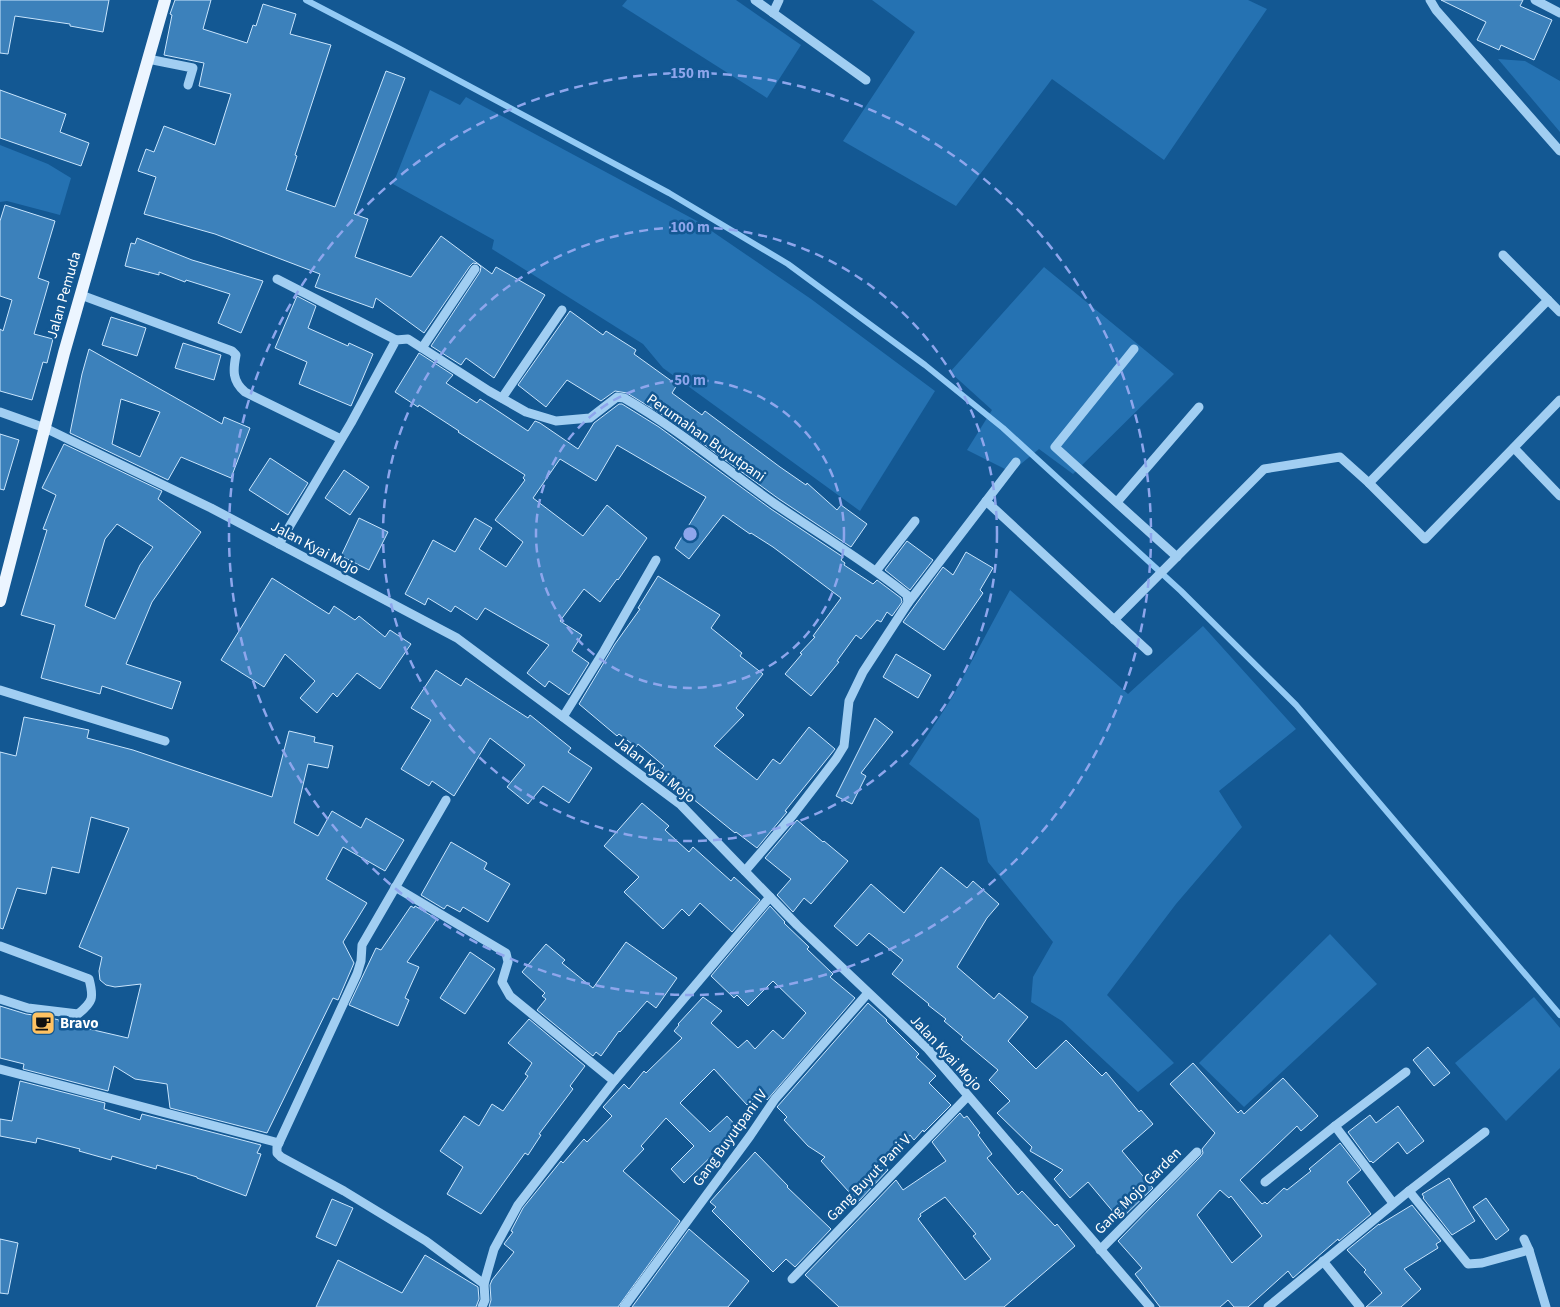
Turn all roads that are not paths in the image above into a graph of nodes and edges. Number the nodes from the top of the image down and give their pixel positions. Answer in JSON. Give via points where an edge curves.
{"nodes":[{"id":1,"x":165,"y":0,"type":"edge"},
{"id":2,"x":755,"y":0,"type":"edge"},
{"id":3,"x":779,"y":0,"type":"edge"},
{"id":4,"x":1430,"y":0,"type":"edge"},
{"id":5,"x":1535,"y":0,"type":"edge"},
{"id":6,"x":773,"y":13,"type":"junction"},
{"id":7,"x":1560,"y":13,"type":"edge"},
{"id":8,"x":148,"y":59,"type":"junction"},
{"id":9,"x":866,"y":80,"type":"dead end"},
{"id":10,"x":188,"y":85,"type":"dead end"},
{"id":11,"x":1560,"y":152,"type":"edge"},
{"id":12,"x":1503,"y":255,"type":"dead end"},
{"id":13,"x":475,"y":269,"type":"dead end"},
{"id":14,"x":277,"y":280,"type":"dead end"},
{"id":15,"x":81,"y":294,"type":"junction"},
{"id":16,"x":1548,"y":300,"type":"junction"},
{"id":17,"x":562,"y":310,"type":"dead end"},
{"id":18,"x":1560,"y":312,"type":"edge"},
{"id":19,"x":396,"y":340,"type":"junction"},
{"id":20,"x":422,"y":348,"type":"junction"},
{"id":21,"x":1134,"y":349,"type":"dead end"},
{"id":22,"x":502,"y":398,"type":"junction"},
{"id":23,"x":1560,"y":400,"type":"edge"},
{"id":24,"x":1199,"y":407,"type":"dead end"},
{"id":25,"x":0,"y":412,"type":"edge"},
{"id":26,"x":45,"y":428,"type":"junction"},
{"id":27,"x":342,"y":439,"type":"junction"},
{"id":28,"x":1514,"y":448,"type":"junction"},
{"id":29,"x":1016,"y":462,"type":"dead end"},
{"id":30,"x":1369,"y":483,"type":"junction"},
{"id":31,"x":1560,"y":496,"type":"edge"},
{"id":32,"x":986,"y":501,"type":"junction"},
{"id":33,"x":1117,"y":502,"type":"junction"},
{"id":34,"x":915,"y":521,"type":"dead end"},
{"id":35,"x":279,"y":544,"type":"junction"},
{"id":36,"x":1177,"y":557,"type":"junction"},
{"id":37,"x":656,"y":560,"type":"dead end"},
{"id":38,"x":5,"y":564,"type":"edge"},
{"id":39,"x":876,"y":571,"type":"junction"},
{"id":40,"x":0,"y":601,"type":"edge"},
{"id":41,"x":908,"y":603,"type":"junction"},
{"id":42,"x":1114,"y":620,"type":"junction"},
{"id":43,"x":1148,"y":651,"type":"dead end"},
{"id":44,"x":0,"y":690,"type":"edge"},
{"id":45,"x":563,"y":717,"type":"junction"},
{"id":46,"x":165,"y":741,"type":"dead end"},
{"id":47,"x":446,"y":800,"type":"dead end"},
{"id":48,"x":745,"y":871,"type":"junction"},
{"id":49,"x":395,"y":887,"type":"junction"},
{"id":50,"x":770,"y":897,"type":"junction"},
{"id":51,"x":0,"y":946,"type":"edge"},
{"id":52,"x":868,"y":993,"type":"junction"},
{"id":53,"x":0,"y":999,"type":"edge"},
{"id":54,"x":0,"y":1068,"type":"edge"},
{"id":55,"x":1406,"y":1072,"type":"dead end"},
{"id":56,"x":614,"y":1081,"type":"junction"},
{"id":57,"x":968,"y":1096,"type":"junction"},
{"id":58,"x":1335,"y":1126,"type":"junction"},
{"id":59,"x":1484,"y":1132,"type":"dead end"},
{"id":60,"x":279,"y":1143,"type":"junction"},
{"id":61,"x":1197,"y":1152,"type":"dead end"},
{"id":62,"x":1265,"y":1182,"type":"dead end"},
{"id":63,"x":1409,"y":1191,"type":"junction"},
{"id":64,"x":1393,"y":1203,"type":"junction"},
{"id":65,"x":1524,"y":1239,"type":"dead end"},
{"id":66,"x":1100,"y":1250,"type":"junction"},
{"id":67,"x":1529,"y":1250,"type":"junction"},
{"id":68,"x":1323,"y":1261,"type":"junction"},
{"id":69,"x":792,"y":1279,"type":"dead end"},
{"id":70,"x":484,"y":1284,"type":"junction"},
{"id":71,"x":482,"y":1307,"type":"edge"},
{"id":72,"x":624,"y":1307,"type":"edge"},
{"id":73,"x":1150,"y":1307,"type":"edge"},
{"id":74,"x":1268,"y":1307,"type":"edge"},
{"id":75,"x":1360,"y":1307,"type":"edge"},
{"id":76,"x":1546,"y":1307,"type":"edge"}],
"edges":[{"from":1,"to":8,"type":"main road","name":"Jalan Pemuda"},
{"from":2,"to":6,"type":"street"},
{"from":3,"to":6,"type":"street"},
{"from":4,"to":11,"type":"street"},
{"from":5,"to":7,"type":"street"},
{"from":6,"to":9,"type":"street"},
{"from":8,"to":10,"type":"street","via":[[193,68]]},
{"from":8,"to":15,"type":"main road","name":"Jalan Pemuda"},
{"from":12,"to":16,"type":"street"},
{"from":13,"to":20,"type":"street"},
{"from":14,"to":19,"type":"street","name":"Perumahan Buyutpani"},
{"from":15,"to":26,"type":"main road","name":"Jalan Pemuda"},
{"from":15,"to":27,"type":"street","via":[[232,351],[236,355],[234,378],[245,392]]},
{"from":16,"to":18,"type":"street"},
{"from":16,"to":30,"type":"street"},
{"from":17,"to":22,"type":"street"},
{"from":19,"to":20,"type":"street","name":"Perumahan Buyutpani","via":[[408,339]]},
{"from":19,"to":27,"type":"street"},
{"from":20,"to":22,"type":"street","name":"Perumahan Buyutpani"},
{"from":21,"to":33,"type":"street","via":[[1055,448]]},
{"from":22,"to":39,"type":"street","name":"Perumahan Buyutpani","via":[[526,412],[556,422],[590,418],[617,397],[624,398]]},
{"from":23,"to":28,"type":"street"},
{"from":24,"to":33,"type":"street"},
{"from":25,"to":26,"type":"street","name":"Jalan Kyai Mojo"},
{"from":26,"to":35,"type":"street","name":"Jalan Kyai Mojo"},
{"from":26,"to":38,"type":"main road","name":"Jalan Pemuda"},
{"from":27,"to":35,"type":"street"},
{"from":28,"to":30,"type":"street","via":[[1425,539]]},
{"from":28,"to":31,"type":"street"},
{"from":29,"to":32,"type":"street"},
{"from":30,"to":36,"type":"street","via":[[1340,457],[1264,469]]},
{"from":32,"to":41,"type":"street"},
{"from":32,"to":42,"type":"street"},
{"from":33,"to":36,"type":"street"},
{"from":34,"to":39,"type":"street"},
{"from":35,"to":45,"type":"street","name":"Jalan Kyai Mojo","via":[[457,638]]},
{"from":36,"to":42,"type":"street"},
{"from":37,"to":45,"type":"street"},
{"from":38,"to":40,"type":"main road","name":"Jalan Pemuda"},
{"from":39,"to":41,"type":"street","name":"Perumahan Buyutpani","via":[[907,595]]},
{"from":41,"to":48,"type":"street","via":[[863,672],[849,701],[844,746],[836,760]]},
{"from":42,"to":43,"type":"street"},
{"from":44,"to":46,"type":"street"},
{"from":45,"to":48,"type":"street","name":"Jalan Kyai Mojo","via":[[681,805]]},
{"from":47,"to":49,"type":"street"},
{"from":48,"to":50,"type":"street","name":"Jalan Kyai Mojo"},
{"from":49,"to":56,"type":"street","via":[[506,953],[508,962],[502,982],[510,996]]},
{"from":49,"to":60,"type":"street","via":[[362,945],[357,974]]},
{"from":50,"to":52,"type":"street","name":"Jalan Kyai Mojo"},
{"from":50,"to":56,"type":"street"},
{"from":51,"to":53,"type":"street","via":[[89,979],[92,993],[88,1006],[78,1014],[28,1008]]},
{"from":52,"to":57,"type":"street","name":"Jalan Kyai Mojo","via":[[928,1049]]},
{"from":52,"to":72,"type":"street","name":"Gang Buyutpani IV","via":[[775,1099]]},
{"from":54,"to":60,"type":"street"},
{"from":55,"to":58,"type":"street"},
{"from":56,"to":70,"type":"street","via":[[518,1205],[494,1249]]},
{"from":57,"to":66,"type":"street","name":"Jalan Kyai Mojo"},
{"from":57,"to":69,"type":"street","name":"Gang Buyut Pani V"},
{"from":58,"to":62,"type":"street"},
{"from":58,"to":64,"type":"street"},
{"from":59,"to":63,"type":"street"},
{"from":60,"to":70,"type":"street","via":[[277,1153],[281,1157],[344,1190],[426,1241]]},
{"from":61,"to":66,"type":"street","name":"Gang Mojo Garden"},
{"from":63,"to":64,"type":"street"},
{"from":63,"to":67,"type":"street","via":[[1468,1264]]},
{"from":64,"to":68,"type":"street"},
{"from":65,"to":67,"type":"street"},
{"from":66,"to":73,"type":"street","name":"Jalan Kyai Mojo"},
{"from":67,"to":76,"type":"street"},
{"from":68,"to":74,"type":"street"},
{"from":68,"to":75,"type":"street"},
{"from":70,"to":71,"type":"street"}]}
